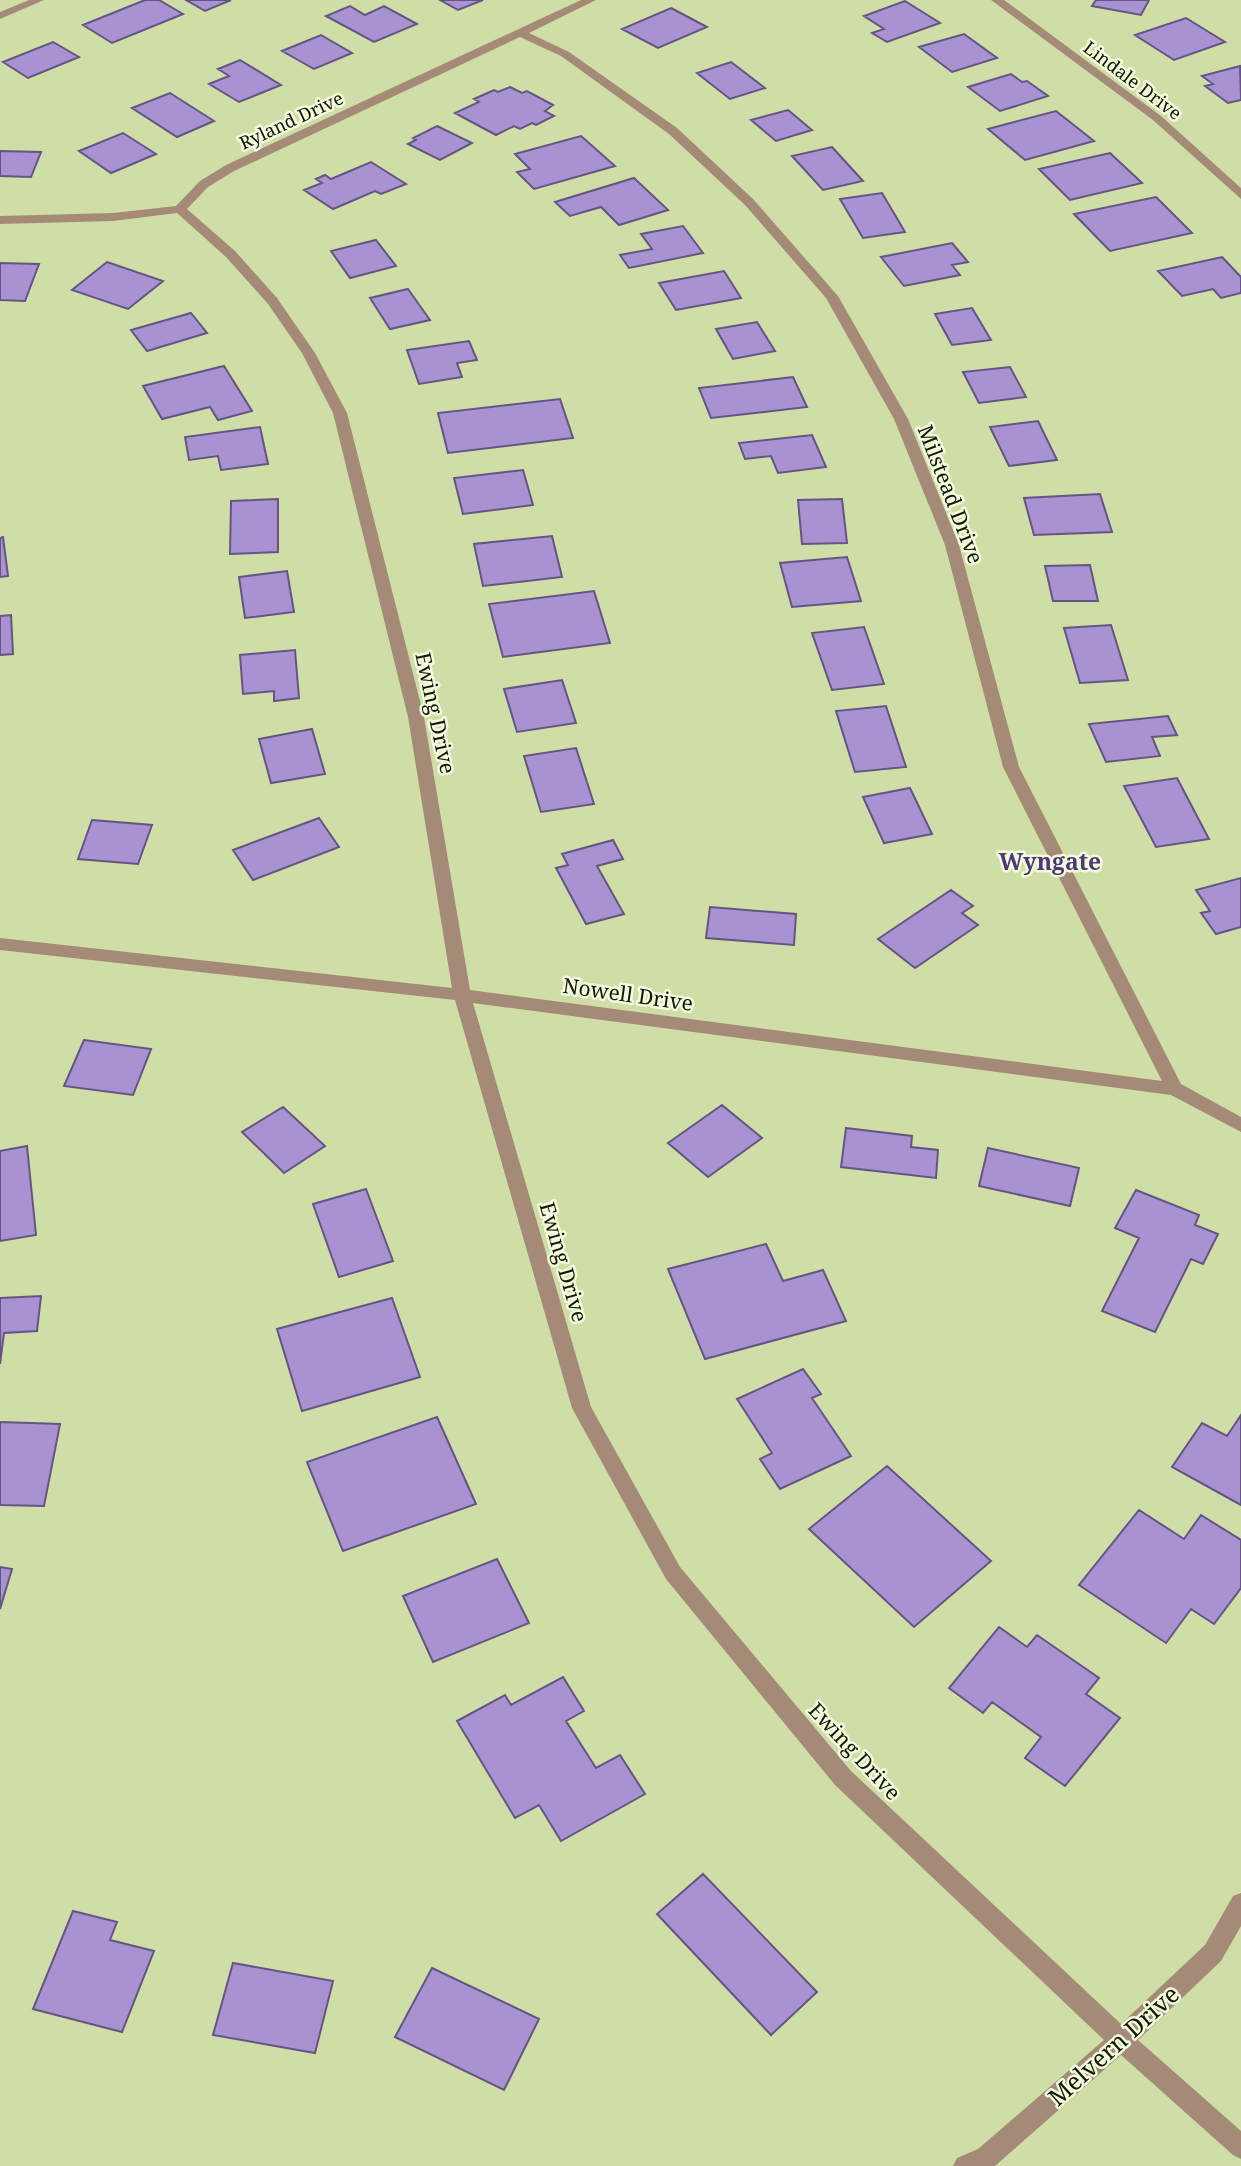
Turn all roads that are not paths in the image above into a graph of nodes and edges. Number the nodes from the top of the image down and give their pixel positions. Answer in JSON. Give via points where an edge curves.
{"nodes":[{"id":1,"x":38,"y":0,"type":"edge"},
{"id":2,"x":590,"y":0,"type":"edge"},
{"id":3,"x":997,"y":0,"type":"edge"},
{"id":4,"x":0,"y":16,"type":"edge"},
{"id":5,"x":521,"y":33,"type":"junction"},
{"id":6,"x":1241,"y":195,"type":"edge"},
{"id":7,"x":180,"y":209,"type":"junction"},
{"id":8,"x":0,"y":220,"type":"edge"},
{"id":9,"x":0,"y":944,"type":"edge"},
{"id":10,"x":462,"y":995,"type":"junction"},
{"id":11,"x":1175,"y":1089,"type":"junction"},
{"id":12,"x":1241,"y":1125,"type":"edge"},
{"id":13,"x":1241,"y":1904,"type":"edge"},
{"id":14,"x":1121,"y":2040,"type":"junction"},
{"id":15,"x":1241,"y":2147,"type":"edge"},
{"id":16,"x":965,"y":2166,"type":"edge"}],
"edges":[{"from":1,"to":4,"type":"street"},
{"from":2,"to":5,"type":"street","name":"Ryland Drive"},
{"from":3,"to":6,"type":"street","name":"Lindale Drive","via":[[1157,118]]},
{"from":5,"to":7,"type":"street","name":"Ryland Drive","via":[[230,169],[204,184]]},
{"from":5,"to":11,"type":"street","name":"Milstead Drive","via":[[565,54],[673,131],[749,202],[832,296],[901,419],[952,545],[1011,767]]},
{"from":7,"to":8,"type":"street","via":[[113,218]]},
{"from":7,"to":10,"type":"street","name":"Ewing Drive","via":[[223,244],[278,305],[320,367],[340,413],[416,717]]},
{"from":9,"to":10,"type":"street","name":"Nowell Drive"},
{"from":10,"to":11,"type":"street","name":"Nowell Drive"},
{"from":10,"to":14,"type":"street","name":"Ewing Drive","via":[[582,1408],[673,1573],[843,1778]]},
{"from":11,"to":12,"type":"street","name":"Nowell Drive"},
{"from":13,"to":14,"type":"street","name":"Melvern Drive","via":[[1213,1953]]},
{"from":14,"to":15,"type":"street","name":"Ewing Drive"},
{"from":14,"to":16,"type":"street","name":"Melvern Drive","via":[[986,2158]]}]}
